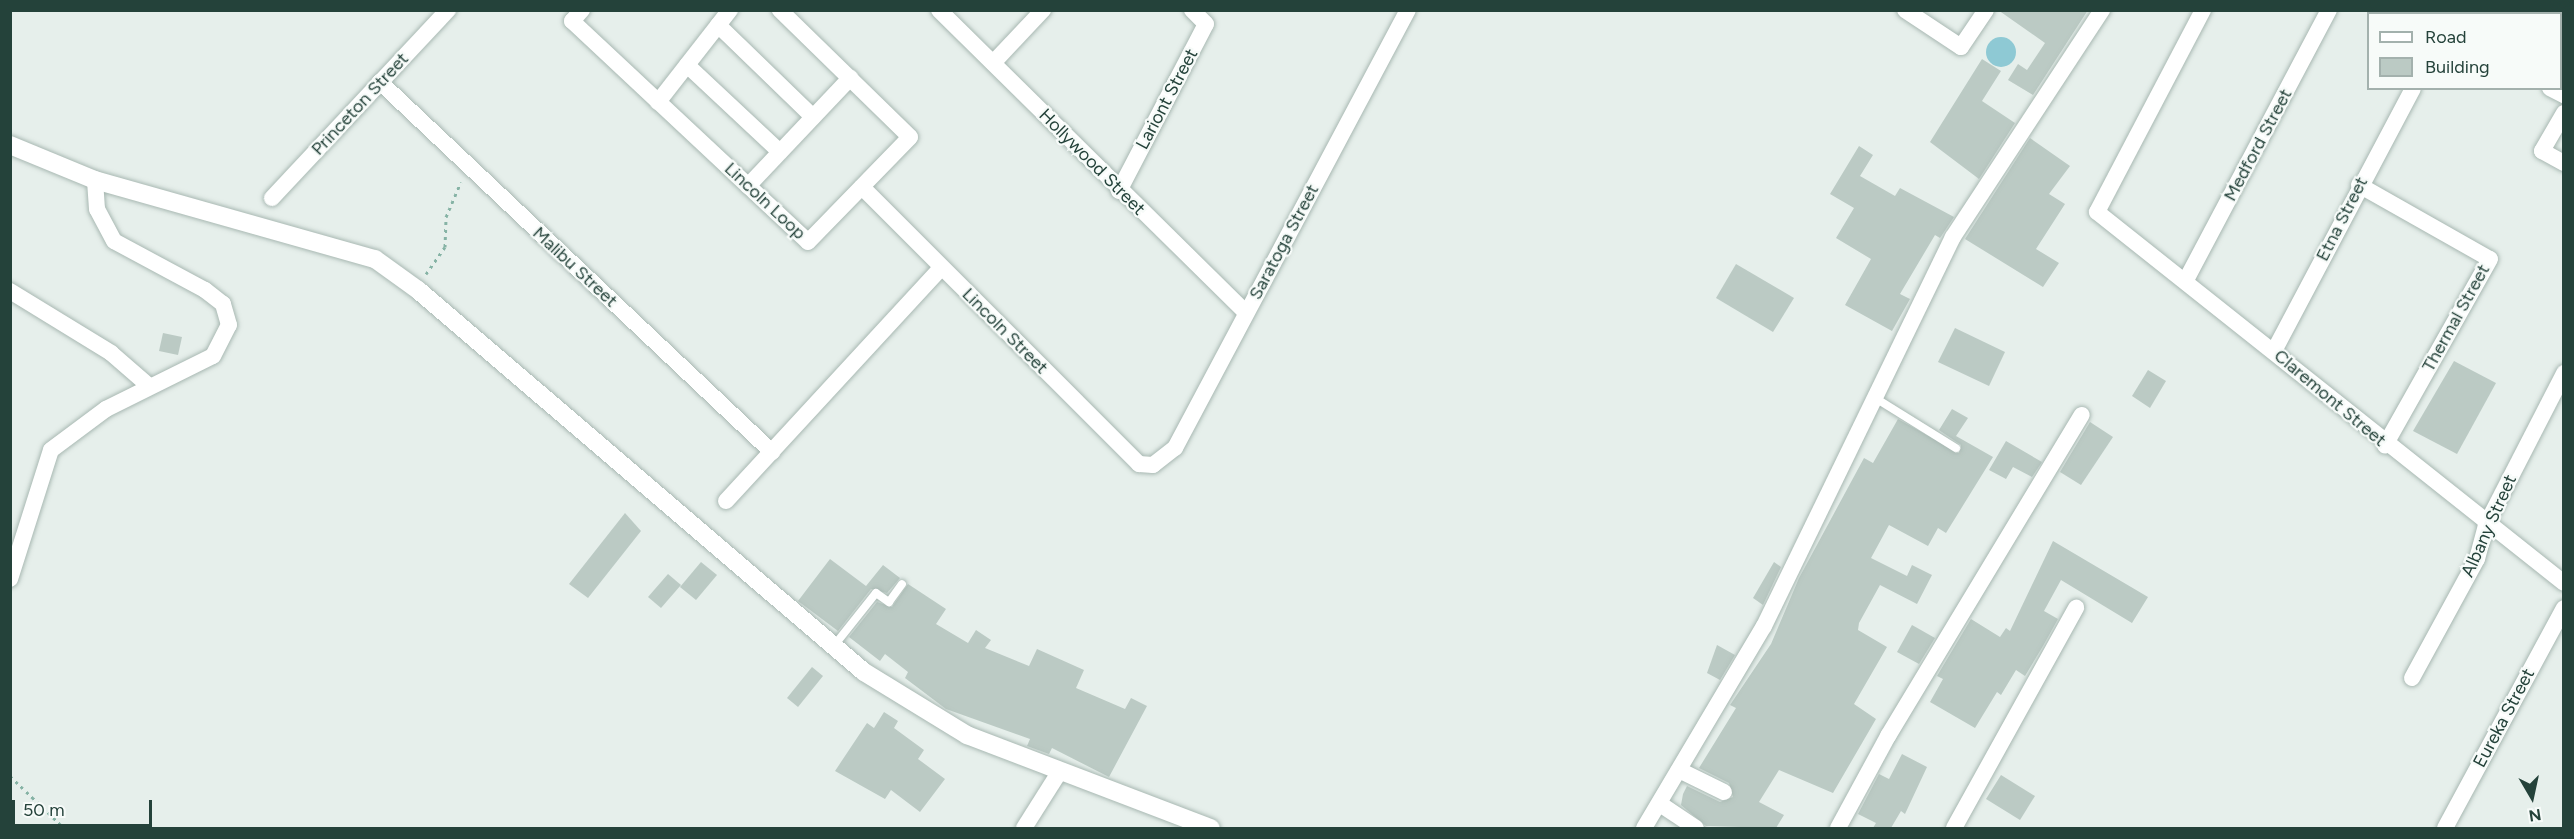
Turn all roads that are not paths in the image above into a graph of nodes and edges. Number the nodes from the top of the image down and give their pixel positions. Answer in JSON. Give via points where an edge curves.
{"nodes":[{"id":1,"x":448,"y":10,"type":"edge"},
{"id":2,"x":582,"y":10,"type":"edge"},
{"id":3,"x":730,"y":10,"type":"edge"},
{"id":4,"x":780,"y":10,"type":"edge"},
{"id":5,"x":939,"y":10,"type":"edge"},
{"id":6,"x":1043,"y":10,"type":"edge"},
{"id":7,"x":1192,"y":10,"type":"edge"},
{"id":8,"x":1408,"y":10,"type":"edge"},
{"id":9,"x":1905,"y":10,"type":"edge"},
{"id":10,"x":1986,"y":10,"type":"edge"},
{"id":11,"x":2102,"y":10,"type":"edge"},
{"id":12,"x":2203,"y":10,"type":"edge"},
{"id":13,"x":2329,"y":10,"type":"edge"},
{"id":14,"x":718,"y":25,"type":"junction"},
{"id":15,"x":993,"y":63,"type":"junction"},
{"id":16,"x":687,"y":65,"type":"junction"},
{"id":17,"x":850,"y":78,"type":"junction"},
{"id":18,"x":380,"y":82,"type":"junction"},
{"id":19,"x":2412,"y":90,"type":"edge"},
{"id":20,"x":658,"y":102,"type":"junction"},
{"id":21,"x":2564,"y":112,"type":"edge"},
{"id":22,"x":813,"y":117,"type":"junction"},
{"id":23,"x":10,"y":145,"type":"edge"},
{"id":24,"x":780,"y":152,"type":"junction"},
{"id":25,"x":2564,"y":163,"type":"edge"},
{"id":26,"x":95,"y":180,"type":"junction"},
{"id":27,"x":2359,"y":184,"type":"junction"},
{"id":28,"x":748,"y":186,"type":"junction"},
{"id":29,"x":862,"y":188,"type":"junction"},
{"id":30,"x":1119,"y":191,"type":"junction"},
{"id":31,"x":272,"y":198,"type":"dead end"},
{"id":32,"x":941,"y":268,"type":"junction"},
{"id":33,"x":2186,"y":280,"type":"junction"},
{"id":34,"x":10,"y":291,"type":"edge"},
{"id":35,"x":1246,"y":312,"type":"junction"},
{"id":36,"x":2274,"y":351,"type":"junction"},
{"id":37,"x":2564,"y":373,"type":"edge"},
{"id":38,"x":149,"y":386,"type":"junction"},
{"id":39,"x":1872,"y":396,"type":"junction"},
{"id":40,"x":2082,"y":415,"type":"dead end"},
{"id":41,"x":2385,"y":444,"type":"junction"},
{"id":42,"x":1956,"y":448,"type":"dead end"},
{"id":43,"x":772,"y":452,"type":"junction"},
{"id":44,"x":1153,"y":465,"type":"joint"},
{"id":45,"x":726,"y":501,"type":"dead end"},
{"id":46,"x":2486,"y":525,"type":"junction"},
{"id":47,"x":10,"y":579,"type":"edge"},
{"id":48,"x":2564,"y":583,"type":"edge"},
{"id":49,"x":902,"y":584,"type":"dead end"},
{"id":50,"x":2076,"y":608,"type":"dead end"},
{"id":51,"x":2564,"y":608,"type":"edge"},
{"id":52,"x":831,"y":648,"type":"junction"},
{"id":53,"x":2412,"y":678,"type":"dead end"},
{"id":54,"x":1679,"y":770,"type":"junction"},
{"id":55,"x":1060,"y":771,"type":"junction"},
{"id":56,"x":1724,"y":792,"type":"dead end"},
{"id":57,"x":1660,"y":804,"type":"junction"},
{"id":58,"x":1024,"y":828,"type":"edge"},
{"id":59,"x":1211,"y":828,"type":"edge"},
{"id":60,"x":1644,"y":828,"type":"edge"},
{"id":61,"x":1696,"y":828,"type":"edge"},
{"id":62,"x":1838,"y":828,"type":"edge"},
{"id":63,"x":1954,"y":828,"type":"edge"},
{"id":64,"x":2445,"y":828,"type":"edge"}],
"edges":[{"from":1,"to":18,"type":"street","name":"Princeton Street"},
{"from":2,"to":20,"type":"street","name":"Lincoln Loop","via":[[572,21]]},
{"from":3,"to":14,"type":"street"},
{"from":4,"to":17,"type":"street","name":"Lincoln Loop"},
{"from":5,"to":15,"type":"street","name":"Hollywood Street"},
{"from":6,"to":15,"type":"street"},
{"from":7,"to":30,"type":"street","name":"Lariont Street","via":[[1206,24]]},
{"from":8,"to":35,"type":"street","name":"Saratoga Street"},
{"from":9,"to":10,"type":"street","via":[[1961,47]]},
{"from":11,"to":39,"type":"street","via":[[1953,237]]},
{"from":12,"to":33,"type":"street","name":"Claremont Street","via":[[2097,212]]},
{"from":13,"to":33,"type":"street","name":"Medford Street"},
{"from":14,"to":16,"type":"street"},
{"from":14,"to":22,"type":"street"},
{"from":15,"to":30,"type":"street","name":"Hollywood Street"},
{"from":16,"to":20,"type":"street"},
{"from":16,"to":24,"type":"street"},
{"from":17,"to":22,"type":"street"},
{"from":17,"to":29,"type":"street","name":"Lincoln Loop","via":[[910,137]]},
{"from":18,"to":31,"type":"street","name":"Princeton Street"},
{"from":18,"to":43,"type":"street","name":"Malibu Street"},
{"from":19,"to":27,"type":"street","name":"Etna Street"},
{"from":20,"to":28,"type":"street","name":"Lincoln Loop"},
{"from":21,"to":25,"type":"street","via":[[2542,151]]},
{"from":22,"to":24,"type":"street"},
{"from":23,"to":26,"type":"street"},
{"from":24,"to":28,"type":"street"},
{"from":26,"to":38,"type":"street","via":[[97,209],[114,240],[205,290],[223,304],[229,325],[213,356]]},
{"from":26,"to":52,"type":"street","via":[[340,246],[375,259],[418,290]]},
{"from":27,"to":36,"type":"street","name":"Etna Street"},
{"from":27,"to":41,"type":"street","name":"Thermal Street","via":[[2490,259]]},
{"from":28,"to":29,"type":"street","name":"Lincoln Loop","via":[[808,242]]},
{"from":29,"to":32,"type":"street","name":"Lincoln Street"},
{"from":30,"to":35,"type":"street","name":"Hollywood Street"},
{"from":32,"to":43,"type":"street"},
{"from":32,"to":44,"type":"street","name":"Lincoln Street","via":[[1139,464]]},
{"from":33,"to":36,"type":"street","name":"Claremont Street"},
{"from":34,"to":38,"type":"street","via":[[111,353]]},
{"from":35,"to":44,"type":"street","name":"Saratoga Street","via":[[1176,448]]},
{"from":36,"to":41,"type":"street","name":"Claremont Street"},
{"from":37,"to":46,"type":"street","name":"Albany Street"},
{"from":38,"to":47,"type":"street","via":[[51,450]]},
{"from":39,"to":42,"type":"lane"},
{"from":39,"to":54,"type":"street","via":[[1764,626]]},
{"from":40,"to":62,"type":"street","via":[[1894,726]]},
{"from":41,"to":46,"type":"street","name":"Claremont Street"},
{"from":43,"to":45,"type":"street"},
{"from":46,"to":48,"type":"street","name":"Claremont Street"},
{"from":46,"to":53,"type":"street","name":"Albany Street","via":[[2477,559]]},
{"from":49,"to":52,"type":"lane","via":[[889,602],[876,593]]},
{"from":50,"to":63,"type":"street"},
{"from":51,"to":64,"type":"street","name":"Eureka Street"},
{"from":52,"to":55,"type":"street","via":[[967,735]]},
{"from":54,"to":56,"type":"street"},
{"from":54,"to":57,"type":"street"},
{"from":55,"to":58,"type":"street"},
{"from":55,"to":59,"type":"street"},
{"from":57,"to":60,"type":"street"},
{"from":57,"to":61,"type":"street"}]}
